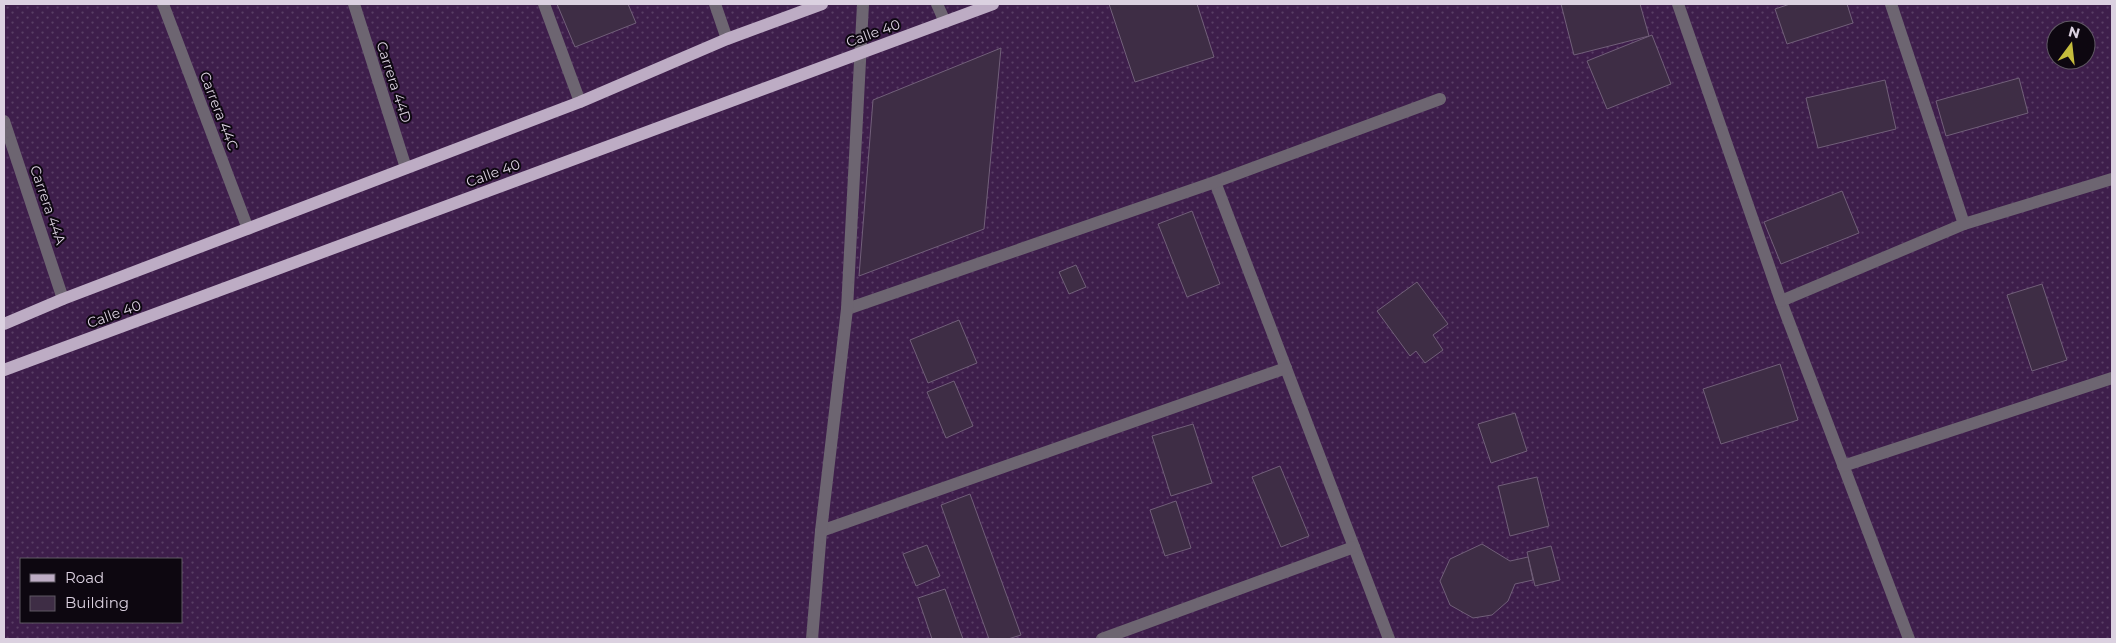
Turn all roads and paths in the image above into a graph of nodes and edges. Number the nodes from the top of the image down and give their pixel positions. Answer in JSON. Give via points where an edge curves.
{"nodes":[{"id":1,"x":163,"y":4,"type":"edge"},
{"id":2,"x":354,"y":4,"type":"edge"},
{"id":3,"x":544,"y":4,"type":"edge"},
{"id":4,"x":715,"y":4,"type":"edge"},
{"id":5,"x":822,"y":4,"type":"edge"},
{"id":6,"x":863,"y":4,"type":"edge"},
{"id":7,"x":938,"y":4,"type":"edge"},
{"id":8,"x":993,"y":4,"type":"edge"},
{"id":9,"x":1678,"y":4,"type":"edge"},
{"id":10,"x":1891,"y":4,"type":"edge"},
{"id":11,"x":945,"y":22,"type":"junction"},
{"id":12,"x":727,"y":39,"type":"junction"},
{"id":13,"x":861,"y":53,"type":"junction"},
{"id":14,"x":1440,"y":99,"type":"dead end"},
{"id":15,"x":580,"y":102,"type":"junction"},
{"id":16,"x":4,"y":122,"type":"edge"},
{"id":17,"x":406,"y":168,"type":"junction"},
{"id":18,"x":2112,"y":179,"type":"edge"},
{"id":19,"x":1215,"y":182,"type":"junction"},
{"id":20,"x":1964,"y":224,"type":"junction"},
{"id":21,"x":248,"y":229,"type":"junction"},
{"id":22,"x":63,"y":299,"type":"junction"},
{"id":23,"x":1781,"y":301,"type":"junction"},
{"id":24,"x":847,"y":309,"type":"junction"},
{"id":25,"x":4,"y":324,"type":"edge"},
{"id":26,"x":1286,"y":368,"type":"junction"},
{"id":27,"x":4,"y":370,"type":"edge"},
{"id":28,"x":2112,"y":378,"type":"edge"},
{"id":29,"x":1843,"y":466,"type":"junction"},
{"id":30,"x":822,"y":532,"type":"junction"},
{"id":31,"x":1354,"y":547,"type":"junction"},
{"id":32,"x":812,"y":639,"type":"edge"},
{"id":33,"x":1102,"y":639,"type":"edge"},
{"id":34,"x":1389,"y":639,"type":"edge"},
{"id":35,"x":1908,"y":639,"type":"edge"}],
"edges":[{"from":1,"to":21,"type":"street","name":"Carrera 44C"},
{"from":2,"to":17,"type":"street","name":"Carrera 44D"},
{"from":3,"to":15,"type":"street"},
{"from":4,"to":12,"type":"street"},
{"from":5,"to":12,"type":"main road"},
{"from":6,"to":13,"type":"street"},
{"from":7,"to":11,"type":"street"},
{"from":8,"to":11,"type":"main road","name":"Calle 40"},
{"from":9,"to":23,"type":"street"},
{"from":10,"to":20,"type":"street"},
{"from":11,"to":13,"type":"main road","name":"Calle 40"},
{"from":12,"to":15,"type":"main road"},
{"from":13,"to":24,"type":"street"},
{"from":13,"to":27,"type":"main road","name":"Calle 40"},
{"from":14,"to":19,"type":"street"},
{"from":15,"to":17,"type":"main road"},
{"from":16,"to":22,"type":"street","name":"Carrera 44A"},
{"from":17,"to":21,"type":"main road"},
{"from":18,"to":20,"type":"street"},
{"from":19,"to":24,"type":"street"},
{"from":19,"to":26,"type":"street"},
{"from":20,"to":23,"type":"street"},
{"from":21,"to":22,"type":"main road"},
{"from":22,"to":25,"type":"main road"},
{"from":23,"to":29,"type":"street"},
{"from":24,"to":30,"type":"street"},
{"from":26,"to":30,"type":"street"},
{"from":26,"to":31,"type":"street"},
{"from":28,"to":29,"type":"street"},
{"from":29,"to":35,"type":"street"},
{"from":30,"to":32,"type":"street"},
{"from":31,"to":33,"type":"street"},
{"from":31,"to":34,"type":"street"}]}
